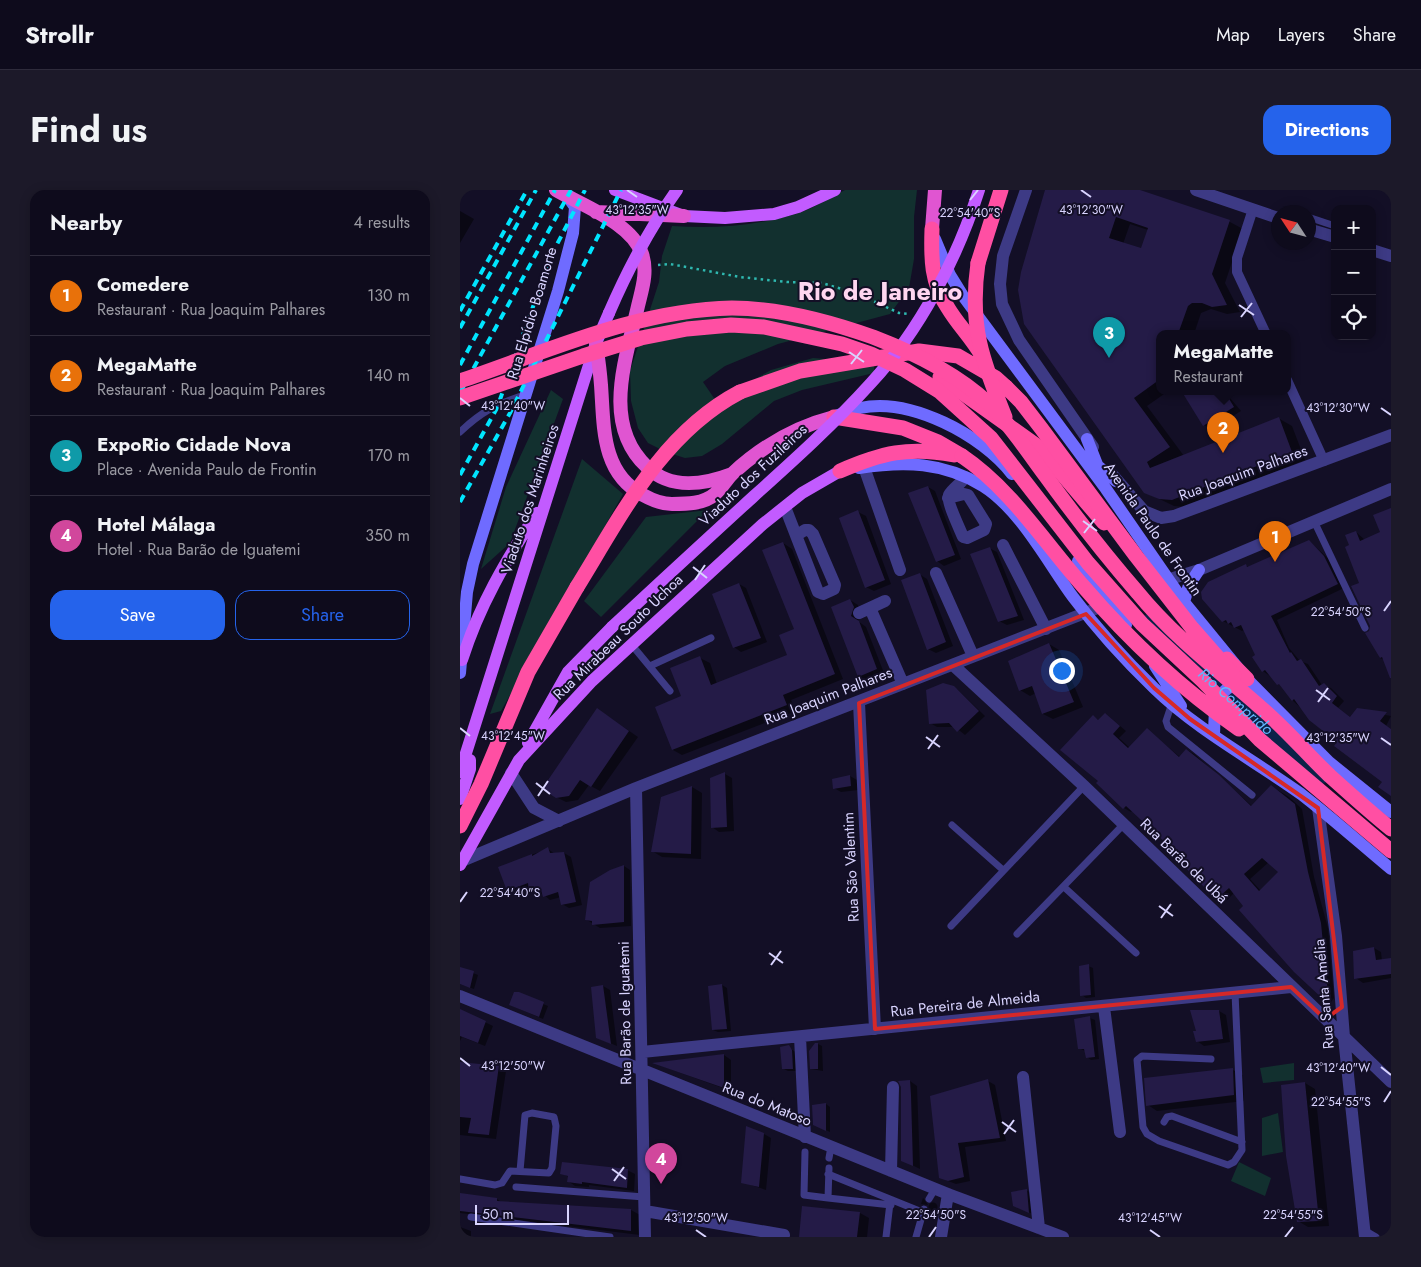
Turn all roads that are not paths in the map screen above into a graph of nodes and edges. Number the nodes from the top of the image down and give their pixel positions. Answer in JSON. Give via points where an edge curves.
{"nodes":[{"id":1,"x":615,"y":190,"type":"edge"},
{"id":2,"x":677,"y":190,"type":"edge"},
{"id":3,"x":835,"y":190,"type":"edge"},
{"id":4,"x":935,"y":190,"type":"edge"},
{"id":5,"x":979,"y":190,"type":"edge"},
{"id":6,"x":1001,"y":190,"type":"edge"},
{"id":7,"x":1026,"y":190,"type":"edge"},
{"id":8,"x":1196,"y":190,"type":"edge"},
{"id":9,"x":562,"y":194,"type":"edge"},
{"id":10,"x":1225,"y":195,"type":"edge"},
{"id":11,"x":1253,"y":210,"type":"junction"},
{"id":12,"x":595,"y":212,"type":"junction"},
{"id":13,"x":684,"y":216,"type":"junction"},
{"id":14,"x":1271,"y":216,"type":"edge"},
{"id":15,"x":1316,"y":220,"type":"edge"},
{"id":16,"x":1331,"y":225,"type":"edge"},
{"id":17,"x":932,"y":229,"type":"junction"},
{"id":18,"x":1316,"y":231,"type":"edge"},
{"id":19,"x":1331,"y":236,"type":"edge"},
{"id":20,"x":1376,"y":251,"type":"edge"},
{"id":21,"x":1391,"y":256,"type":"edge"},
{"id":22,"x":1264,"y":330,"type":"edge"},
{"id":23,"x":596,"y":343,"type":"junction"},
{"id":24,"x":896,"y":354,"type":"junction"},
{"id":25,"x":460,"y":381,"type":"edge"},
{"id":26,"x":1001,"y":383,"type":"junction"},
{"id":27,"x":1291,"y":389,"type":"edge"},
{"id":28,"x":524,"y":395,"type":"junction"},
{"id":29,"x":460,"y":398,"type":"edge"},
{"id":30,"x":834,"y":417,"type":"junction"},
{"id":31,"x":1008,"y":425,"type":"junction"},
{"id":32,"x":460,"y":432,"type":"edge"},
{"id":33,"x":1391,"y":435,"type":"edge"},
{"id":34,"x":1087,"y":438,"type":"junction"},
{"id":35,"x":1075,"y":447,"type":"junction"},
{"id":36,"x":962,"y":456,"type":"junction"},
{"id":37,"x":1324,"y":461,"type":"junction"},
{"id":38,"x":1099,"y":466,"type":"junction"},
{"id":39,"x":864,"y":467,"type":"junction"},
{"id":40,"x":840,"y":471,"type":"junction"},
{"id":41,"x":732,"y":474,"type":"junction"},
{"id":42,"x":965,"y":477,"type":"junction"},
{"id":43,"x":1111,"y":485,"type":"junction"},
{"id":44,"x":1391,"y":489,"type":"edge"},
{"id":45,"x":948,"y":498,"type":"junction"},
{"id":46,"x":546,"y":501,"type":"junction"},
{"id":47,"x":974,"y":505,"type":"junction"},
{"id":48,"x":785,"y":507,"type":"junction"},
{"id":49,"x":954,"y":513,"type":"junction"},
{"id":50,"x":1314,"y":521,"type":"junction"},
{"id":51,"x":797,"y":535,"type":"dead end"},
{"id":52,"x":1003,"y":545,"type":"dead end"},
{"id":53,"x":900,"y":570,"type":"dead end"},
{"id":54,"x":1199,"y":570,"type":"junction"},
{"id":55,"x":936,"y":573,"type":"dead end"},
{"id":56,"x":1167,"y":580,"type":"junction"},
{"id":57,"x":463,"y":589,"type":"edge"},
{"id":58,"x":885,"y":601,"type":"dead end"},
{"id":59,"x":1184,"y":602,"type":"junction"},
{"id":60,"x":1110,"y":603,"type":"junction"},
{"id":61,"x":1086,"y":614,"type":"junction"},
{"id":62,"x":1365,"y":628,"type":"dead end"},
{"id":63,"x":1046,"y":629,"type":"junction"},
{"id":64,"x":711,"y":638,"type":"dead end"},
{"id":65,"x":631,"y":644,"type":"junction"},
{"id":66,"x":973,"y":656,"type":"junction"},
{"id":67,"x":952,"y":664,"type":"junction"},
{"id":68,"x":461,"y":666,"type":"edge"},
{"id":69,"x":650,"y":666,"type":"junction"},
{"id":70,"x":1247,"y":679,"type":"junction"},
{"id":71,"x":903,"y":684,"type":"junction"},
{"id":72,"x":670,"y":692,"type":"dead end"},
{"id":73,"x":859,"y":703,"type":"junction"},
{"id":74,"x":1172,"y":703,"type":"junction"},
{"id":75,"x":1261,"y":708,"type":"junction"},
{"id":76,"x":1190,"y":719,"type":"junction"},
{"id":77,"x":1214,"y":736,"type":"junction"},
{"id":78,"x":1260,"y":740,"type":"junction"},
{"id":79,"x":470,"y":745,"type":"junction"},
{"id":80,"x":519,"y":760,"type":"junction"},
{"id":81,"x":460,"y":772,"type":"edge"},
{"id":82,"x":1328,"y":772,"type":"junction"},
{"id":83,"x":511,"y":773,"type":"junction"},
{"id":84,"x":1084,"y":786,"type":"junction"},
{"id":85,"x":636,"y":788,"type":"junction"},
{"id":86,"x":1319,"y":788,"type":"junction"},
{"id":87,"x":1300,"y":794,"type":"junction"},
{"id":88,"x":1252,"y":795,"type":"dead end"},
{"id":89,"x":460,"y":800,"type":"edge"},
{"id":90,"x":1318,"y":808,"type":"junction"},
{"id":91,"x":1391,"y":812,"type":"edge"},
{"id":92,"x":559,"y":821,"type":"junction"},
{"id":93,"x":952,"y":825,"type":"dead end"},
{"id":94,"x":460,"y":826,"type":"edge"},
{"id":95,"x":1123,"y":826,"type":"junction"},
{"id":96,"x":1391,"y":829,"type":"edge"},
{"id":97,"x":1391,"y":851,"type":"edge"},
{"id":98,"x":461,"y":863,"type":"edge"},
{"id":99,"x":1391,"y":869,"type":"edge"},
{"id":100,"x":1003,"y":870,"type":"junction"},
{"id":101,"x":1064,"y":886,"type":"junction"},
{"id":102,"x":951,"y":926,"type":"dead end"},
{"id":103,"x":1017,"y":934,"type":"dead end"},
{"id":104,"x":1136,"y":953,"type":"dead end"},
{"id":105,"x":1291,"y":987,"type":"junction"},
{"id":106,"x":1235,"y":993,"type":"junction"},
{"id":107,"x":460,"y":996,"type":"edge"},
{"id":108,"x":1104,"y":1006,"type":"junction"},
{"id":109,"x":1342,"y":1007,"type":"junction"},
{"id":110,"x":1325,"y":1019,"type":"junction"},
{"id":111,"x":876,"y":1029,"type":"junction"},
{"id":112,"x":800,"y":1037,"type":"junction"},
{"id":113,"x":1344,"y":1037,"type":"junction"},
{"id":114,"x":642,"y":1052,"type":"junction"},
{"id":115,"x":1211,"y":1059,"type":"dead end"},
{"id":116,"x":642,"y":1071,"type":"junction"},
{"id":117,"x":1023,"y":1077,"type":"dead end"},
{"id":118,"x":1391,"y":1082,"type":"edge"},
{"id":119,"x":893,"y":1087,"type":"dead end"},
{"id":120,"x":1164,"y":1122,"type":"dead end"},
{"id":121,"x":1120,"y":1132,"type":"dead end"},
{"id":122,"x":805,"y":1137,"type":"junction"},
{"id":123,"x":1242,"y":1142,"type":"junction"},
{"id":124,"x":805,"y":1152,"type":"dead end"},
{"id":125,"x":520,"y":1171,"type":"junction"},
{"id":126,"x":891,"y":1172,"type":"junction"},
{"id":127,"x":460,"y":1179,"type":"edge"},
{"id":128,"x":516,"y":1187,"type":"dead end"},
{"id":129,"x":948,"y":1194,"type":"junction"},
{"id":130,"x":644,"y":1196,"type":"junction"},
{"id":131,"x":828,"y":1198,"type":"junction"},
{"id":132,"x":890,"y":1203,"type":"junction"},
{"id":133,"x":645,"y":1211,"type":"junction"},
{"id":134,"x":471,"y":1217,"type":"dead end"},
{"id":135,"x":1039,"y":1228,"type":"junction"},
{"id":136,"x":1364,"y":1234,"type":"edge"},
{"id":137,"x":784,"y":1235,"type":"dead end"},
{"id":138,"x":610,"y":1237,"type":"edge"},
{"id":139,"x":645,"y":1237,"type":"edge"},
{"id":140,"x":886,"y":1237,"type":"edge"},
{"id":141,"x":916,"y":1237,"type":"edge"},
{"id":142,"x":941,"y":1237,"type":"edge"},
{"id":143,"x":1063,"y":1237,"type":"edge"},
{"id":144,"x":1376,"y":1237,"type":"edge"}],
"edges":[{"from":1,"to":13,"type":"main road"},
{"from":2,"to":23,"type":"main road","name":"Viaduto dos Marinheiros","bridge":true,"via":[[629,267]]},
{"from":3,"to":13,"type":"main road","via":[[774,214],[725,218]]},
{"from":4,"to":17,"type":"highway"},
{"from":5,"to":80,"type":"main road","name":"Viaduto dos Fuzileiros","bridge":true,"via":[[970,218],[940,282],[911,330],[872,382],[568,672]]},
{"from":6,"to":31,"type":"highway","bridge":true,"via":[[978,263],[974,316],[979,347]]},
{"from":7,"to":34,"type":"street","name":"Avenida Paulo de Frontin","via":[[1003,256],[1002,304],[1019,340]]},
{"from":8,"to":10,"type":"street"},
{"from":9,"to":12,"type":"highway"},
{"from":9,"to":28,"type":"main road","name":"Rua Elpídio Boamorte","via":[[575,208],[572,233],[558,291]]},
{"from":10,"to":11,"type":"street"},
{"from":11,"to":14,"type":"street"},
{"from":11,"to":22,"type":"street","via":[[1237,258],[1237,272]]},
{"from":12,"to":13,"type":"highway"},
{"from":12,"to":41,"type":"highway","via":[[628,232],[642,253],[645,266],[621,381],[621,418],[629,444],[645,466],[667,480],[704,483]]},
{"from":15,"to":16,"type":"lane"},
{"from":17,"to":26,"type":"highway","via":[[931,257],[936,284],[948,309]]},
{"from":17,"to":35,"type":"main road","name":"Avenida Paulo de Frontin","via":[[938,250],[963,296]]},
{"from":18,"to":19,"type":"street"},
{"from":20,"to":21,"type":"street"},
{"from":23,"to":41,"type":"highway","via":[[608,456],[632,489],[667,504],[684,504],[715,495]]},
{"from":23,"to":46,"type":"main road","name":"Viaduto dos Marinheiros"},
{"from":24,"to":26,"type":"highway","via":[[932,352],[958,356]]},
{"from":24,"to":70,"type":"highway","via":[[949,382],[1040,448],[1158,588]]},
{"from":24,"to":94,"type":"highway","bridge":true,"via":[[800,371],[740,392],[718,403],[697,420],[658,459],[528,672]]},
{"from":25,"to":31,"type":"highway","bridge":true,"via":[[580,337],[640,321],[687,312],[733,308],[766,310],[850,329],[898,348],[969,389]]},
{"from":26,"to":75,"type":"highway","bridge":true,"via":[[1036,421],[1192,628]]},
{"from":27,"to":37,"type":"street"},
{"from":28,"to":32,"type":"lane","via":[[498,403]]},
{"from":28,"to":57,"type":"main road","name":"Rua Elpídio Boamorte"},
{"from":29,"to":78,"type":"highway","bridge":true,"via":[[641,338],[731,324],[803,334],[871,354],[939,391],[991,438],[1088,563],[1130,610]]},
{"from":30,"to":36,"type":"highway","via":[[904,428]]},
{"from":30,"to":41,"type":"highway","via":[[791,431]]},
{"from":30,"to":60,"type":"main road","via":[[860,407],[884,406],[926,415],[980,443],[1009,470]]},
{"from":31,"to":75,"type":"highway","bridge":true,"via":[[1138,594],[1196,654]]},
{"from":33,"to":37,"type":"street","name":"Rua Joaquim Palhares"},
{"from":34,"to":38,"type":"main road"},
{"from":34,"to":43,"type":"street","name":"Avenida Paulo de Frontin"},
{"from":35,"to":38,"type":"main road"},
{"from":35,"to":43,"type":"main road","name":"Avenida Paulo de Frontin"},
{"from":36,"to":40,"type":"highway","via":[[901,450]]},
{"from":36,"to":78,"type":"highway","bridge":true,"via":[[1001,488],[1131,641],[1190,693]]},
{"from":37,"to":43,"type":"street","name":"Rua Joaquim Palhares","via":[[1182,514],[1161,518],[1144,511]]},
{"from":38,"to":43,"type":"main road"},
{"from":39,"to":40,"type":"main road"},
{"from":39,"to":42,"type":"main road","via":[[894,463],[929,464]]},
{"from":39,"to":53,"type":"street"},
{"from":40,"to":48,"type":"main road","name":"Rua Mirabeau Souto Uchoa"},
{"from":42,"to":45,"type":"street"},
{"from":42,"to":61,"type":"main road","via":[[983,486],[1002,502]]},
{"from":43,"to":56,"type":"main road","name":"Avenida Paulo de Frontin"},
{"from":44,"to":50,"type":"street"},
{"from":45,"to":47,"type":"street","via":[[964,494]]},
{"from":45,"to":49,"type":"street"},
{"from":46,"to":68,"type":"main road","via":[[504,564],[478,613]]},
{"from":46,"to":79,"type":"main road","name":"Viaduto dos Marinheiros"},
{"from":47,"to":49,"type":"street"},
{"from":47,"to":49,"type":"street","via":[[986,528],[967,538],[963,536]]},
{"from":48,"to":51,"type":"street"},
{"from":48,"to":65,"type":"main road","name":"Rua Mirabeau Souto Uchoa"},
{"from":50,"to":54,"type":"street"},
{"from":50,"to":62,"type":"lane"},
{"from":52,"to":63,"type":"street"},
{"from":54,"to":56,"type":"street"},
{"from":54,"to":59,"type":"main road","via":[[1189,585]]},
{"from":55,"to":66,"type":"street"},
{"from":56,"to":59,"type":"main road","name":"Avenida Paulo de Frontin"},
{"from":57,"to":68,"type":"main road","name":"Rua Elpídio Boamorte"},
{"from":58,"to":71,"type":"street","via":[[865,610]]},
{"from":59,"to":70,"type":"main road","name":"Avenida Paulo de Frontin"},
{"from":60,"to":61,"type":"street","name":"Rua Joaquim Palhares"},
{"from":60,"to":76,"type":"main road"},
{"from":61,"to":63,"type":"street","name":"Rua Joaquim Palhares"},
{"from":61,"to":74,"type":"main road","via":[[1154,688]]},
{"from":63,"to":66,"type":"street","name":"Rua Joaquim Palhares"},
{"from":64,"to":69,"type":"lane"},
{"from":65,"to":69,"type":"lane"},
{"from":65,"to":80,"type":"main road","name":"Rua Mirabeau Souto Uchoa"},
{"from":66,"to":67,"type":"street","name":"Rua Joaquim Palhares"},
{"from":67,"to":71,"type":"street","name":"Rua Joaquim Palhares"},
{"from":67,"to":84,"type":"street","name":"Rua Barão de Ubá"},
{"from":69,"to":72,"type":"lane"},
{"from":70,"to":77,"type":"main road","via":[[1222,692],[1216,705]]},
{"from":70,"to":82,"type":"main road","name":"Avenida Paulo de Frontin"},
{"from":71,"to":73,"type":"street","name":"Rua Joaquim Palhares"},
{"from":73,"to":85,"type":"street","name":"Rua Joaquim Palhares"},
{"from":73,"to":111,"type":"street","name":"Rua São Valentim"},
{"from":74,"to":76,"type":"main road"},
{"from":74,"to":88,"type":"lane","via":[[1166,720],[1168,727]]},
{"from":75,"to":96,"type":"highway","bridge":true},
{"from":76,"to":77,"type":"main road"},
{"from":77,"to":87,"type":"main road"},
{"from":78,"to":97,"type":"highway","bridge":true},
{"from":79,"to":81,"type":"main road"},
{"from":79,"to":89,"type":"main road","via":[[470,769]]},
{"from":80,"to":83,"type":"main road","name":"Rua Mirabeau Souto Uchoa"},
{"from":82,"to":86,"type":"main road"},
{"from":82,"to":91,"type":"main road","name":"Avenida Paulo de Frontin","via":[[1343,774]]},
{"from":83,"to":92,"type":"street","via":[[534,808]]},
{"from":83,"to":98,"type":"main road","name":"Rua Mirabeau Souto Uchoa"},
{"from":84,"to":95,"type":"street","name":"Rua Barão de Ubá"},
{"from":84,"to":100,"type":"lane"},
{"from":85,"to":92,"type":"street","name":"Rua Joaquim Palhares"},
{"from":85,"to":114,"type":"street","name":"Rua Barão de Iguatemi"},
{"from":86,"to":87,"type":"main road"},
{"from":86,"to":90,"type":"main road"},
{"from":87,"to":90,"type":"main road"},
{"from":90,"to":99,"type":"main road"},
{"from":90,"to":109,"type":"street","name":"Rua Santa Amélia","via":[[1336,936]]},
{"from":92,"to":98,"type":"street","name":"Rua Joaquim Palhares"},
{"from":93,"to":100,"type":"lane"},
{"from":95,"to":101,"type":"lane"},
{"from":95,"to":105,"type":"street","name":"Rua Barão de Ubá"},
{"from":100,"to":102,"type":"lane"},
{"from":101,"to":103,"type":"lane"},
{"from":101,"to":104,"type":"lane"},
{"from":105,"to":106,"type":"street","name":"Rua Pereira de Almeida"},
{"from":105,"to":110,"type":"street","name":"Rua Barão de Ubá"},
{"from":106,"to":108,"type":"street","name":"Rua Pereira de Almeida"},
{"from":106,"to":123,"type":"lane"},
{"from":107,"to":116,"type":"street","name":"Rua do Matoso"},
{"from":108,"to":111,"type":"street","name":"Rua Pereira de Almeida"},
{"from":108,"to":121,"type":"street"},
{"from":109,"to":110,"type":"street","via":[[1336,1015]]},
{"from":109,"to":113,"type":"street","name":"Rua Santa Amélia"},
{"from":110,"to":113,"type":"street","name":"Rua Barão de Ubá"},
{"from":111,"to":112,"type":"street","name":"Rua Pereira de Almeida"},
{"from":112,"to":114,"type":"street","name":"Rua Pereira de Almeida"},
{"from":112,"to":122,"type":"street"},
{"from":113,"to":118,"type":"street","name":"Rua Barão de Ubá"},
{"from":113,"to":136,"type":"street","name":"Rua Santa Amélia"},
{"from":114,"to":116,"type":"street","name":"Rua Barão de Iguatemi"},
{"from":115,"to":123,"type":"lane","via":[[1142,1056],[1137,1060],[1144,1127],[1152,1138],[1228,1165],[1238,1157]]},
{"from":116,"to":122,"type":"street","name":"Rua do Matoso"},
{"from":116,"to":130,"type":"street","name":"Rua Barão de Iguatemi"},
{"from":117,"to":135,"type":"street"},
{"from":119,"to":126,"type":"street"},
{"from":120,"to":123,"type":"lane","via":[[1172,1116]]},
{"from":122,"to":126,"type":"street","name":"Rua do Matoso","via":[[830,1153]]},
{"from":124,"to":131,"type":"lane","via":[[804,1195]]},
{"from":125,"to":125,"type":"lane","via":[[551,1171],[554,1117],[525,1115]]},
{"from":125,"to":127,"type":"lane","via":[[510,1171],[502,1183],[496,1185]]},
{"from":126,"to":129,"type":"street","name":"Rua do Matoso","via":[[932,1194]]},
{"from":128,"to":130,"type":"lane"},
{"from":129,"to":135,"type":"street","name":"Rua do Matoso"},
{"from":129,"to":142,"type":"street"},
{"from":130,"to":133,"type":"street","name":"Rua Barão de Iguatemi"},
{"from":131,"to":132,"type":"lane"},
{"from":131,"to":132,"type":"lane","via":[[828,1171]]},
{"from":132,"to":140,"type":"lane"},
{"from":132,"to":141,"type":"lane","via":[[923,1210]]},
{"from":133,"to":137,"type":"street"},
{"from":133,"to":139,"type":"street","name":"Rua Barão de Iguatemi"},
{"from":134,"to":138,"type":"lane"},
{"from":135,"to":143,"type":"street","name":"Rua do Matoso"},
{"from":136,"to":144,"type":"lane"}]}
